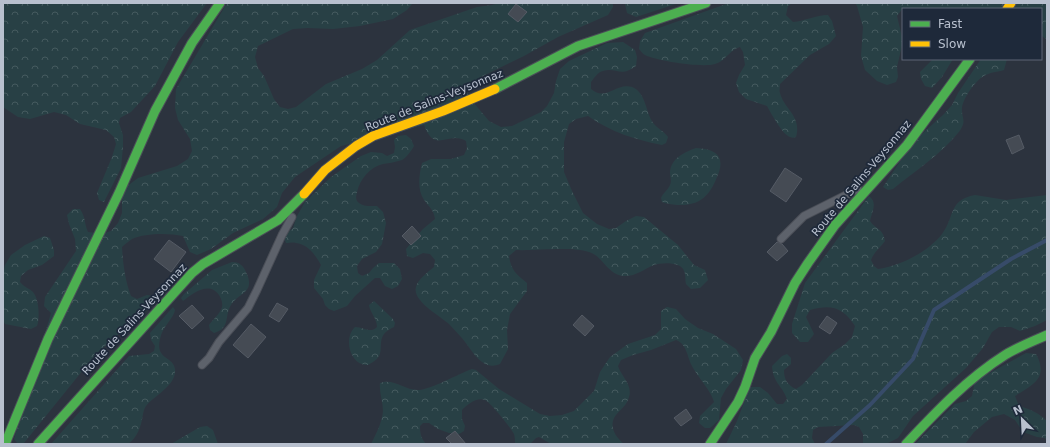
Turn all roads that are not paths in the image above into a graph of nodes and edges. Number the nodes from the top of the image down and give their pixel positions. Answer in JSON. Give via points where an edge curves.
{"nodes":[{"id":1,"x":220,"y":3,"type":"edge"},
{"id":2,"x":706,"y":3,"type":"edge"},
{"id":3,"x":969,"y":60,"type":"edge"},
{"id":4,"x":870,"y":187,"type":"junction"},
{"id":5,"x":295,"y":204,"type":"junction"},
{"id":6,"x":781,"y":239,"type":"dead end"},
{"id":7,"x":1047,"y":335,"type":"edge"},
{"id":8,"x":202,"y":365,"type":"dead end"},
{"id":9,"x":5,"y":444,"type":"edge"},
{"id":10,"x":38,"y":444,"type":"edge"},
{"id":11,"x":710,"y":444,"type":"edge"},
{"id":12,"x":906,"y":444,"type":"edge"}],
"edges":[{"from":1,"to":9,"type":"street","via":[[192,43],[158,104],[119,193],[48,339]]},
{"from":2,"to":5,"type":"street","name":"Route de Salins-Veysonnaz","via":[[578,46],[486,93],[373,136],[325,170]]},
{"from":3,"to":4,"type":"street","name":"Route de Salins-Veysonnaz","via":[[907,145]]},
{"from":4,"to":6,"type":"lane","via":[[863,187],[804,216]]},
{"from":4,"to":11,"type":"street","name":"Route de Salins-Veysonnaz","via":[[835,225],[808,263],[755,358],[746,387],[738,402]]},
{"from":5,"to":8,"type":"lane","via":[[294,213],[248,308]]},
{"from":5,"to":10,"type":"street","name":"Route de Salins-Veysonnaz","via":[[270,226],[203,264],[192,273]]},
{"from":7,"to":12,"type":"street","via":[[1014,351],[977,374]]}]}
